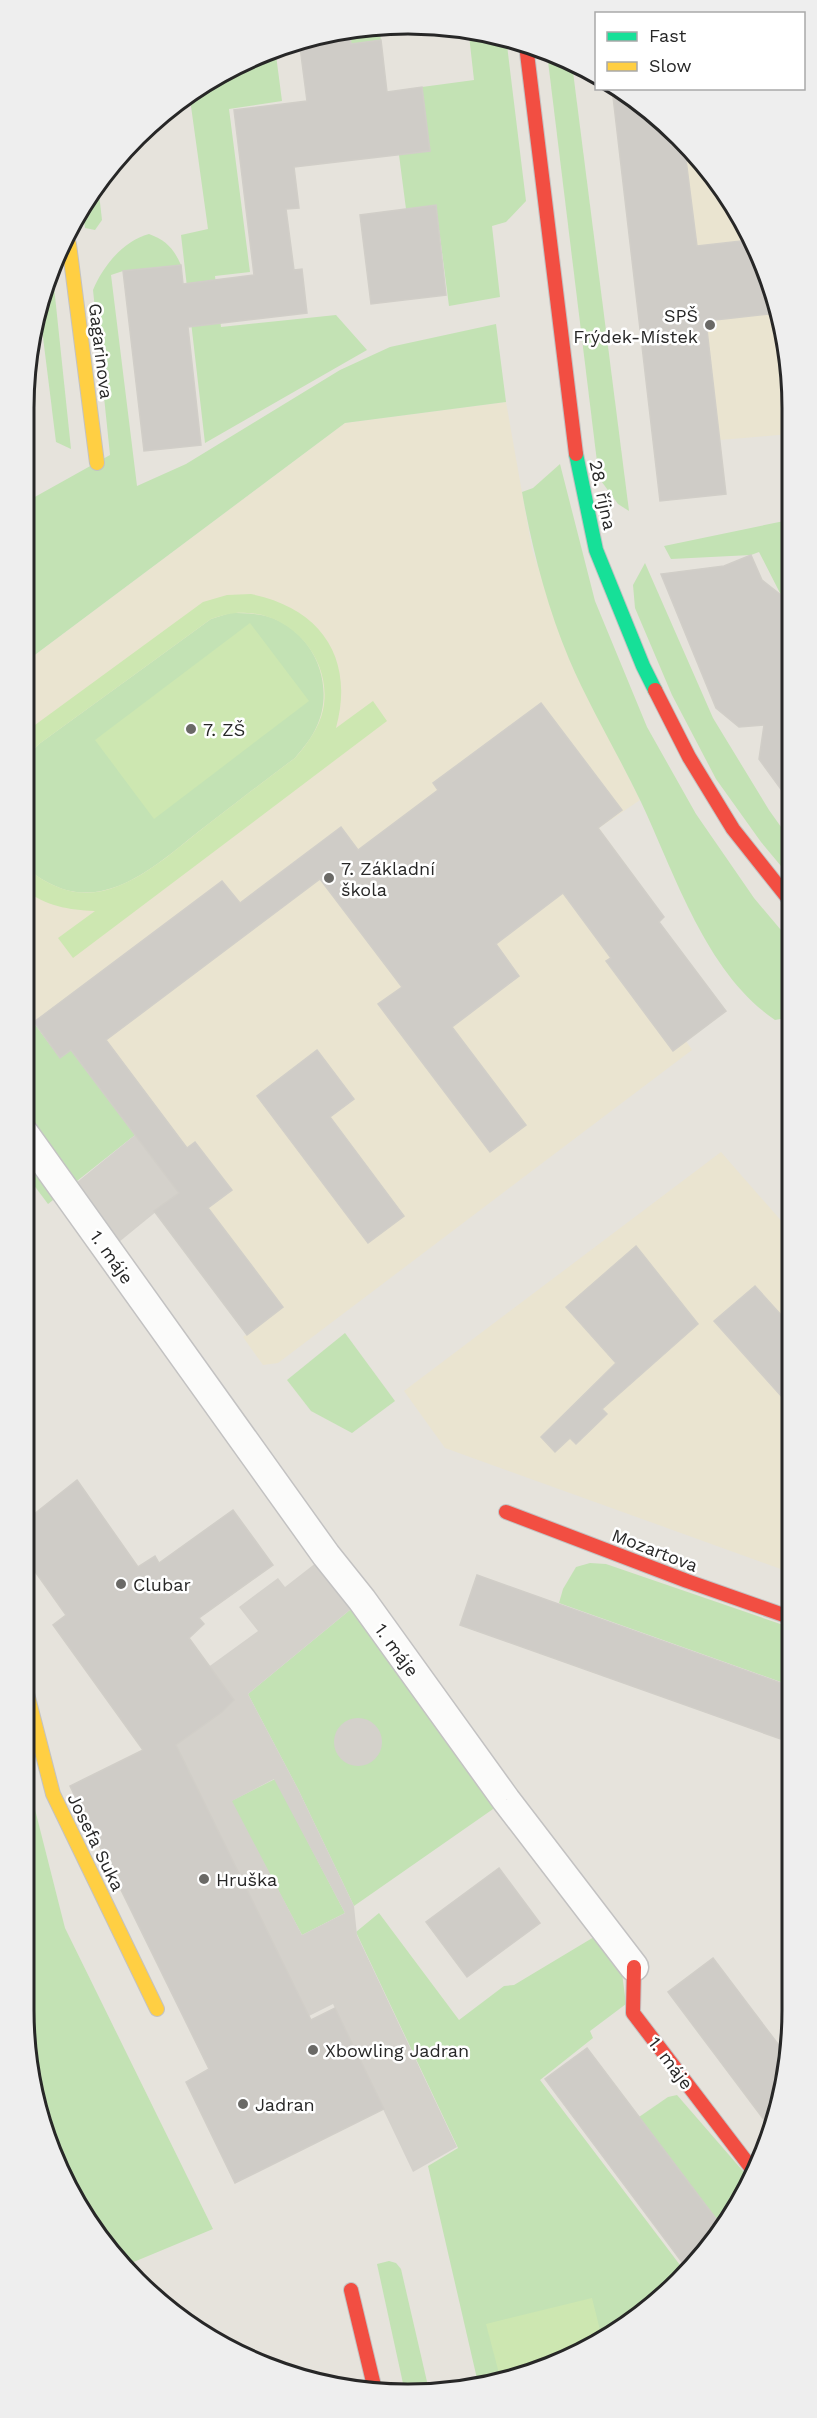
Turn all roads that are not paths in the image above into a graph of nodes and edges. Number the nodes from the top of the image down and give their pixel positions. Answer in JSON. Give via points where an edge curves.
{"nodes":[{"id":1,"x":527,"y":53,"type":"edge"},
{"id":2,"x":70,"y":250,"type":"edge"},
{"id":3,"x":98,"y":464,"type":"dead end"},
{"id":4,"x":782,"y":891,"type":"edge"},
{"id":5,"x":34,"y":1148,"type":"edge"},
{"id":6,"x":506,"y":1512,"type":"dead end"},
{"id":7,"x":782,"y":1614,"type":"edge"},
{"id":8,"x":34,"y":1721,"type":"edge"},
{"id":9,"x":634,"y":1967,"type":"joint"},
{"id":10,"x":158,"y":2010,"type":"dead end"},
{"id":11,"x":749,"y":2164,"type":"edge"},
{"id":12,"x":351,"y":2290,"type":"dead end"},
{"id":13,"x":373,"y":2382,"type":"edge"}],
"edges":[{"from":1,"to":4,"type":"street","name":"28. října","via":[[575,450],[596,550],[643,666],[689,757],[733,829]]},
{"from":2,"to":3,"type":"street","name":"Gagarinova"},
{"from":5,"to":9,"type":"street","name":"1. máje","via":[[326,1555]]},
{"from":6,"to":7,"type":"street","name":"Mozartova"},
{"from":8,"to":10,"type":"street","name":"Josefa Suka","via":[[53,1794]]},
{"from":9,"to":11,"type":"street","name":"1. máje","via":[[633,2013]]},
{"from":12,"to":13,"type":"street"}]}
